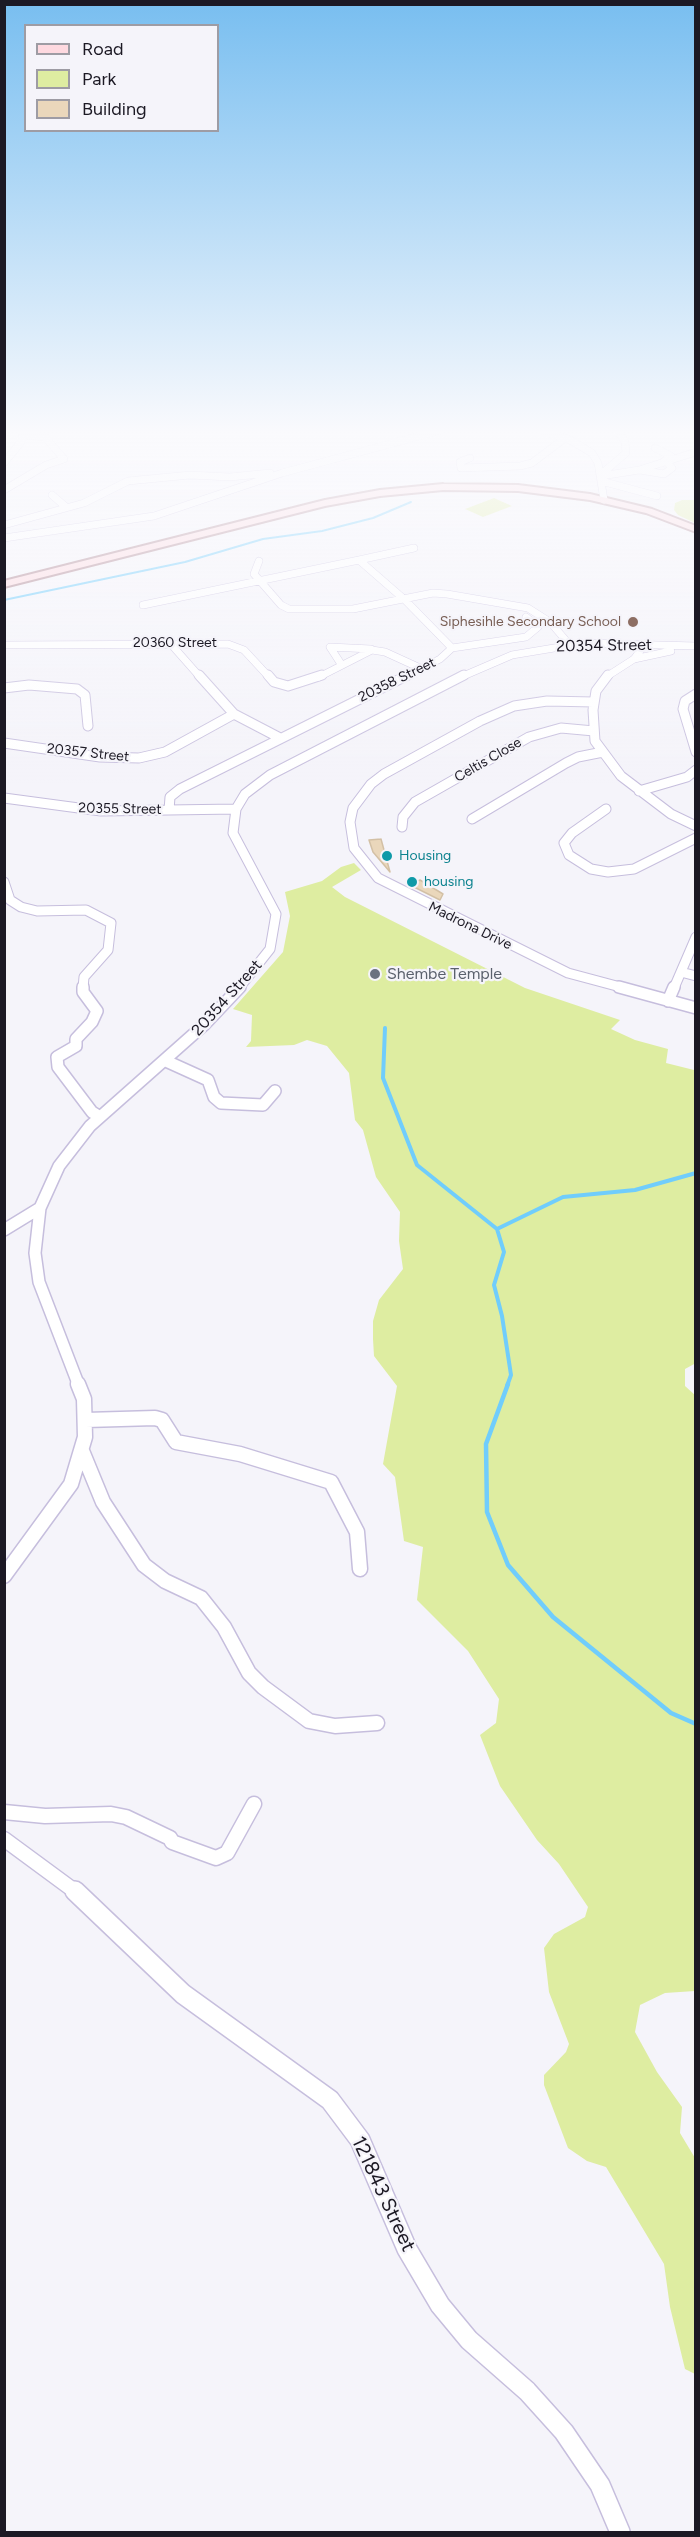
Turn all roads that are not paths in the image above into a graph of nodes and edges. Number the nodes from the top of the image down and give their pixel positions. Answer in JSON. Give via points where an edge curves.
{"nodes":[{"id":1,"x":140,"y":549,"type":"edge"},
{"id":2,"x":407,"y":549,"type":"edge"},
{"id":3,"x":358,"y":560,"type":"junction"},
{"id":4,"x":259,"y":561,"type":"dead end"},
{"id":5,"x":259,"y":581,"type":"junction"},
{"id":6,"x":4,"y":584,"type":"edge"},
{"id":7,"x":405,"y":600,"type":"junction"},
{"id":8,"x":143,"y":605,"type":"dead end"},
{"id":9,"x":526,"y":617,"type":"dead end"},
{"id":10,"x":170,"y":643,"type":"junction"},
{"id":11,"x":7,"y":644,"type":"edge"},
{"id":12,"x":569,"y":644,"type":"junction"},
{"id":13,"x":645,"y":644,"type":"junction"},
{"id":14,"x":696,"y":647,"type":"edge"},
{"id":15,"x":452,"y":648,"type":"junction"},
{"id":16,"x":372,"y":650,"type":"junction"},
{"id":17,"x":634,"y":658,"type":"junction"},
{"id":18,"x":341,"y":664,"type":"junction"},
{"id":19,"x":420,"y":668,"type":"junction"},
{"id":20,"x":4,"y":688,"type":"edge"},
{"id":21,"x":696,"y":694,"type":"edge"},
{"id":22,"x":594,"y":702,"type":"junction"},
{"id":23,"x":234,"y":714,"type":"junction"},
{"id":24,"x":88,"y":726,"type":"dead end"},
{"id":25,"x":594,"y":731,"type":"junction"},
{"id":26,"x":280,"y":738,"type":"junction"},
{"id":27,"x":4,"y":743,"type":"edge"},
{"id":28,"x":603,"y":752,"type":"junction"},
{"id":29,"x":696,"y":752,"type":"edge"},
{"id":30,"x":696,"y":770,"type":"edge"},
{"id":31,"x":639,"y":792,"type":"junction"},
{"id":32,"x":4,"y":798,"type":"edge"},
{"id":33,"x":236,"y":809,"type":"junction"},
{"id":34,"x":606,"y":809,"type":"dead end"},
{"id":35,"x":169,"y":810,"type":"junction"},
{"id":36,"x":472,"y":819,"type":"dead end"},
{"id":37,"x":696,"y":826,"type":"edge"},
{"id":38,"x":402,"y":827,"type":"dead end"},
{"id":39,"x":696,"y":838,"type":"edge"},
{"id":40,"x":4,"y":882,"type":"edge"},
{"id":41,"x":696,"y":937,"type":"edge"},
{"id":42,"x":681,"y":972,"type":"junction"},
{"id":43,"x":696,"y":976,"type":"edge"},
{"id":44,"x":668,"y":1001,"type":"junction"},
{"id":45,"x":696,"y":1008,"type":"edge"},
{"id":46,"x":166,"y":1061,"type":"junction"},
{"id":47,"x":275,"y":1091,"type":"dead end"},
{"id":48,"x":100,"y":1117,"type":"junction"},
{"id":49,"x":40,"y":1208,"type":"junction"},
{"id":50,"x":4,"y":1230,"type":"edge"},
{"id":51,"x":86,"y":1420,"type":"junction"},
{"id":52,"x":82,"y":1451,"type":"junction"},
{"id":53,"x":360,"y":1569,"type":"dead end"},
{"id":54,"x":4,"y":1576,"type":"edge"},
{"id":55,"x":377,"y":1723,"type":"dead end"},
{"id":56,"x":254,"y":1804,"type":"dead end"},
{"id":57,"x":4,"y":1812,"type":"edge"},
{"id":58,"x":4,"y":1839,"type":"edge"},
{"id":59,"x":620,"y":2532,"type":"edge"}],
"edges":[{"from":1,"to":6,"type":"main road"},
{"from":2,"to":3,"type":"street"},
{"from":3,"to":5,"type":"street"},
{"from":3,"to":7,"type":"street","name":"20358 Street"},
{"from":4,"to":5,"type":"street","via":[[254,574]]},
{"from":5,"to":7,"type":"street","via":[[289,609],[353,609]]},
{"from":5,"to":8,"type":"street"},
{"from":7,"to":12,"type":"street","via":[[439,593],[517,605],[542,615]]},
{"from":7,"to":15,"type":"street","name":"20358 Street"},
{"from":9,"to":15,"type":"street","via":[[538,626],[521,639]]},
{"from":10,"to":11,"type":"street","name":"20360 Street"},
{"from":10,"to":18,"type":"street","name":"20360 Street","via":[[237,646],[274,682],[288,686],[312,680]]},
{"from":10,"to":23,"type":"street"},
{"from":12,"to":13,"type":"street","name":"20354 Street"},
{"from":12,"to":33,"type":"street","name":"20354 Street","via":[[512,655],[474,670],[270,775],[254,786]]},
{"from":13,"to":14,"type":"street","name":"20354 Street"},
{"from":13,"to":17,"type":"street"},
{"from":14,"to":17,"type":"street"},
{"from":15,"to":19,"type":"street","name":"20358 Street","via":[[446,656]]},
{"from":16,"to":18,"type":"street","name":"20360 Street"},
{"from":16,"to":18,"type":"street","via":[[330,646]]},
{"from":16,"to":19,"type":"street"},
{"from":17,"to":22,"type":"street","via":[[605,677]]},
{"from":19,"to":26,"type":"street","name":"20358 Street"},
{"from":20,"to":24,"type":"street","via":[[28,685],[77,689],[85,695]]},
{"from":21,"to":29,"type":"street","via":[[685,701],[683,709]]},
{"from":22,"to":25,"type":"street"},
{"from":22,"to":44,"type":"street","name":"Madrona Drive","via":[[529,703],[480,721],[371,784],[353,808],[351,834],[362,860],[378,878],[402,892],[568,973]]},
{"from":23,"to":26,"type":"street"},
{"from":23,"to":27,"type":"street","name":"20357 Street","via":[[165,752],[139,758],[100,757]]},
{"from":25,"to":28,"type":"street","via":[[595,741]]},
{"from":25,"to":38,"type":"street","name":"Celtis Close","via":[[561,728],[529,737],[415,802],[403,817]]},
{"from":26,"to":35,"type":"street","name":"20358 Street","via":[[180,789],[170,797]]},
{"from":28,"to":31,"type":"street"},
{"from":28,"to":36,"type":"street","via":[[566,763]]},
{"from":30,"to":31,"type":"street","via":[[687,777]]},
{"from":31,"to":37,"type":"street"},
{"from":32,"to":35,"type":"street","name":"20355 Street","via":[[101,811]]},
{"from":33,"to":35,"type":"street","name":"20355 Street"},
{"from":33,"to":46,"type":"street","name":"20354 Street","via":[[233,833],[272,904],[274,938],[247,980]]},
{"from":34,"to":39,"type":"street","via":[[564,843],[569,855],[597,871],[634,869]]},
{"from":40,"to":48,"type":"street","via":[[10,900],[21,907],[86,910],[111,923],[108,950],[84,977],[83,992],[97,1011],[76,1039],[76,1046],[57,1057],[65,1077]]},
{"from":41,"to":42,"type":"street"},
{"from":42,"to":43,"type":"street"},
{"from":42,"to":44,"type":"street"},
{"from":44,"to":45,"type":"street","name":"Madrona Drive"},
{"from":46,"to":47,"type":"street","via":[[208,1080],[214,1097],[221,1102],[263,1106]]},
{"from":46,"to":48,"type":"street","name":"20354 Street"},
{"from":48,"to":49,"type":"street","name":"20354 Street","via":[[70,1149]]},
{"from":49,"to":50,"type":"street"},
{"from":49,"to":51,"type":"street","name":"20354 Street","via":[[35,1253],[39,1281],[84,1399]]},
{"from":51,"to":52,"type":"street","name":"20354 Street"},
{"from":51,"to":53,"type":"street","via":[[155,1418],[162,1420],[176,1442],[240,1454],[331,1482],[357,1532]]},
{"from":52,"to":54,"type":"street","name":"20354 Street","via":[[71,1484]]},
{"from":52,"to":55,"type":"street","via":[[103,1502],[144,1565],[165,1581],[201,1598],[224,1627],[249,1673],[263,1687],[309,1721],[335,1726]]},
{"from":56,"to":57,"type":"street","via":[[227,1852],[216,1858],[111,1814],[45,1816]]},
{"from":58,"to":59,"type":"street","name":"121843 Street","via":[[75,1891],[183,1994],[330,2100],[360,2140],[407,2249],[440,2305],[469,2340],[527,2391],[564,2432],[600,2485]]}]}
